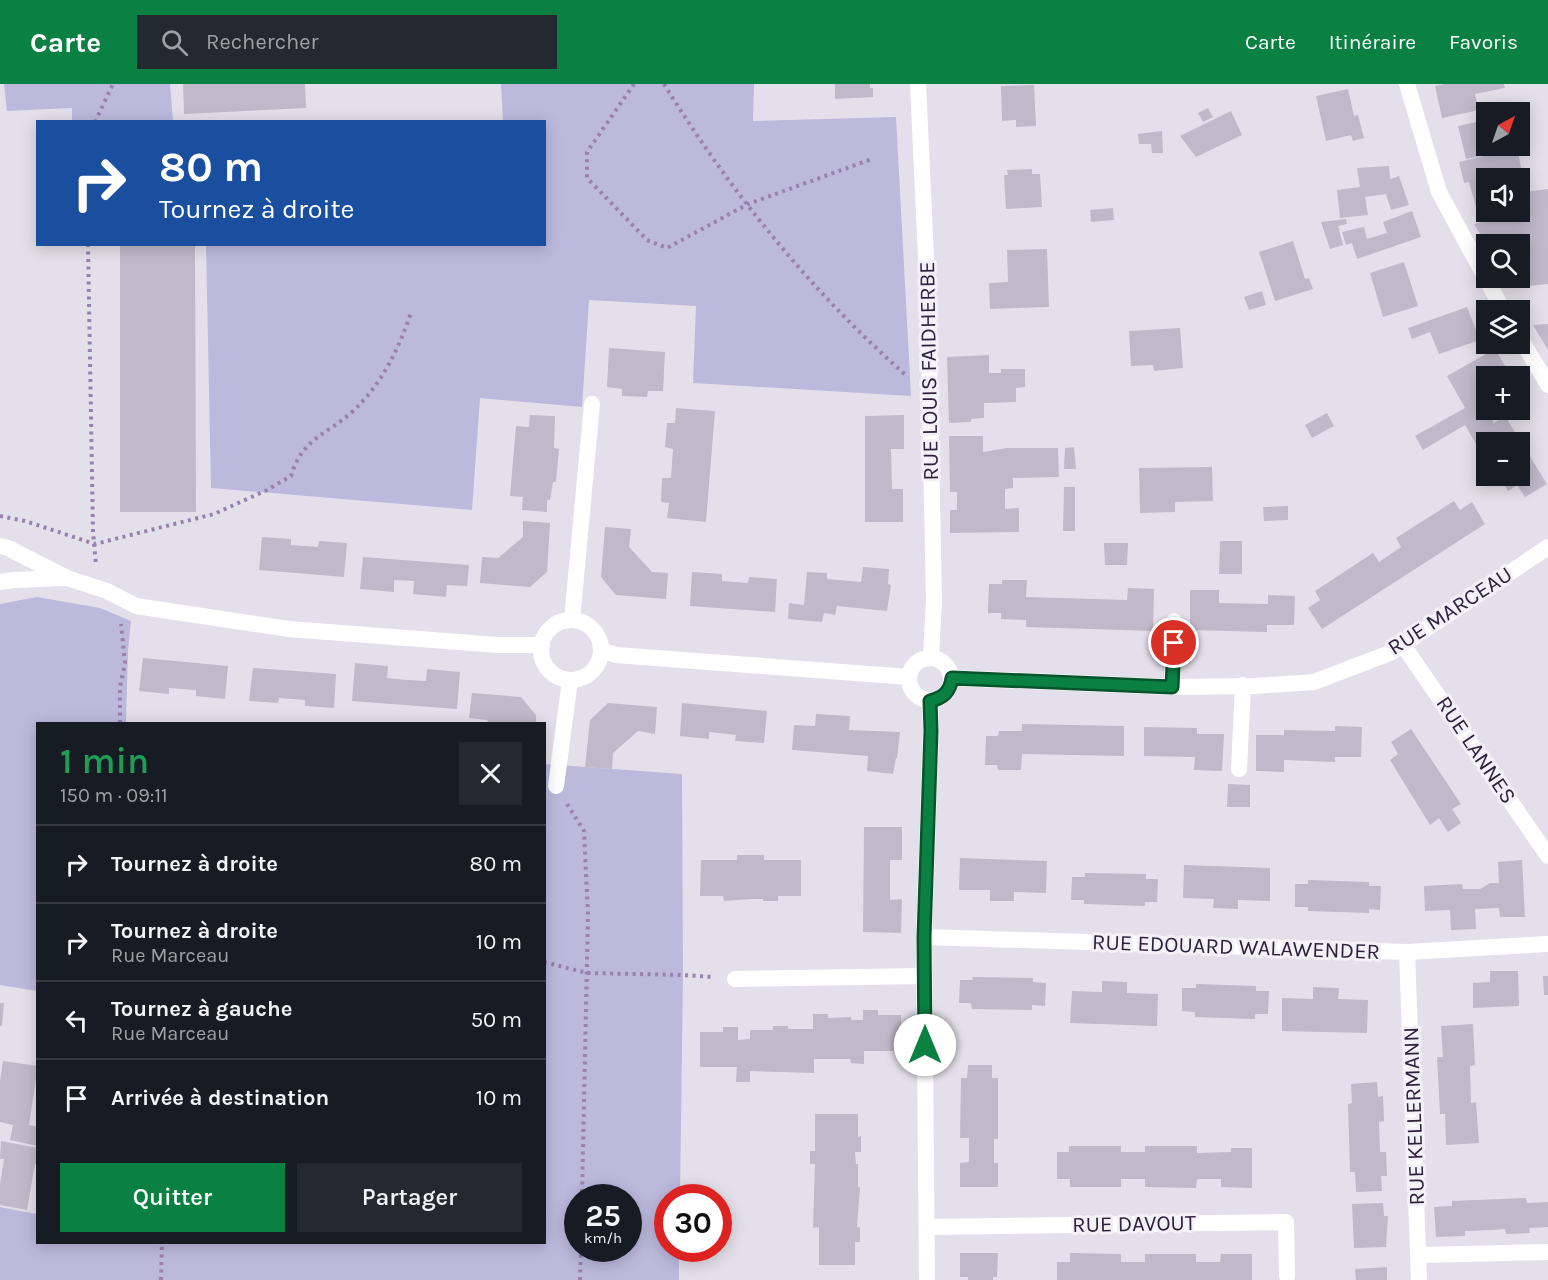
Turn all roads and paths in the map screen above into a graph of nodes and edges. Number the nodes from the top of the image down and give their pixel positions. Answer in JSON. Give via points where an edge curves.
{"nodes":[{"id":1,"x":113,"y":84,"type":"edge"},
{"id":2,"x":634,"y":84,"type":"edge"},
{"id":3,"x":664,"y":84,"type":"edge"},
{"id":4,"x":918,"y":84,"type":"edge"},
{"id":5,"x":1407,"y":84,"type":"edge"},
{"id":6,"x":96,"y":120,"type":"edge"},
{"id":7,"x":872,"y":159,"type":"dead end"},
{"id":8,"x":748,"y":204,"type":"junction"},
{"id":9,"x":88,"y":246,"type":"edge"},
{"id":10,"x":1498,"y":300,"type":"edge"},
{"id":11,"x":411,"y":313,"type":"dead end"},
{"id":12,"x":1530,"y":354,"type":"edge"},
{"id":13,"x":1548,"y":385,"type":"edge"},
{"id":14,"x":930,"y":397,"type":"junction"},
{"id":15,"x":592,"y":404,"type":"dead end"},
{"id":16,"x":0,"y":516,"type":"edge"},
{"id":17,"x":94,"y":544,"type":"junction"},
{"id":18,"x":0,"y":546,"type":"edge"},
{"id":19,"x":1548,"y":547,"type":"edge"},
{"id":20,"x":67,"y":578,"type":"junction"},
{"id":21,"x":0,"y":582,"type":"edge"},
{"id":22,"x":107,"y":591,"type":"junction"},
{"id":23,"x":572,"y":620,"type":"junction"},
{"id":24,"x":1174,"y":621,"type":"dead end"},
{"id":25,"x":542,"y":645,"type":"junction"},
{"id":26,"x":1402,"y":645,"type":"junction"},
{"id":27,"x":601,"y":650,"type":"junction"},
{"id":28,"x":931,"y":657,"type":"junction"},
{"id":29,"x":909,"y":677,"type":"junction"},
{"id":30,"x":952,"y":678,"type":"junction"},
{"id":31,"x":570,"y":680,"type":"junction"},
{"id":32,"x":1243,"y":685,"type":"junction"},
{"id":33,"x":1172,"y":687,"type":"junction"},
{"id":34,"x":930,"y":701,"type":"junction"},
{"id":35,"x":120,"y":722,"type":"edge"},
{"id":36,"x":1239,"y":769,"type":"dead end"},
{"id":37,"x":556,"y":786,"type":"joint"},
{"id":38,"x":1548,"y":856,"type":"edge"},
{"id":39,"x":924,"y":937,"type":"junction"},
{"id":40,"x":1548,"y":944,"type":"edge"},
{"id":41,"x":1407,"y":952,"type":"junction"},
{"id":42,"x":546,"y":963,"type":"edge"},
{"id":43,"x":587,"y":973,"type":"junction"},
{"id":44,"x":925,"y":976,"type":"junction"},
{"id":45,"x":735,"y":979,"type":"joint"},
{"id":46,"x":582,"y":1184,"type":"edge"},
{"id":47,"x":927,"y":1227,"type":"junction"},
{"id":48,"x":162,"y":1244,"type":"edge"},
{"id":49,"x":1548,"y":1252,"type":"edge"},
{"id":50,"x":1419,"y":1255,"type":"junction"},
{"id":51,"x":581,"y":1262,"type":"edge"},
{"id":52,"x":1287,"y":1276,"type":"dead end"},
{"id":53,"x":161,"y":1280,"type":"edge"},
{"id":54,"x":580,"y":1280,"type":"edge"},
{"id":55,"x":927,"y":1280,"type":"edge"},
{"id":56,"x":1419,"y":1280,"type":"edge"}],
"edges":[{"from":1,"to":6,"type":"path"},
{"from":2,"to":8,"type":"path","via":[[587,152],[587,177],[594,185],[647,240],[667,248]]},
{"from":3,"to":8,"type":"path","via":[[694,134]]},
{"from":4,"to":14,"type":"street","name":"RUE LOUIS FAIDHERBE"},
{"from":5,"to":10,"type":"street","via":[[1439,192]]},
{"from":7,"to":8,"type":"path"},
{"from":8,"to":14,"type":"path","via":[[811,282],[881,354]]},
{"from":9,"to":17,"type":"path"},
{"from":11,"to":17,"type":"path","via":[[398,349],[380,381],[353,412],[313,441],[296,459],[291,476],[214,514]]},
{"from":12,"to":13,"type":"street"},
{"from":14,"to":28,"type":"street","name":"RUE LOUIS FAIDHERBE","via":[[934,601]]},
{"from":15,"to":23,"type":"street"},
{"from":16,"to":17,"type":"path"},
{"from":17,"to":22,"type":"path","via":[[97,571]]},
{"from":18,"to":20,"type":"street"},
{"from":19,"to":26,"type":"street","name":"RUE MARCEAU"},
{"from":20,"to":21,"type":"street"},
{"from":20,"to":22,"type":"street"},
{"from":22,"to":25,"type":"street","via":[[136,606],[289,629]]},
{"from":22,"to":35,"type":"path","via":[[122,625],[125,663]]},
{"from":23,"to":25,"type":"street","via":[[552,627]]},
{"from":23,"to":27,"type":"street","via":[[589,626]]},
{"from":24,"to":33,"type":"street"},
{"from":25,"to":31,"type":"street","via":[[542,658],[548,669]]},
{"from":26,"to":32,"type":"street","name":"RUE MARCEAU","via":[[1314,682]]},
{"from":26,"to":38,"type":"street","name":"RUE LANNES"},
{"from":27,"to":29,"type":"street","via":[[616,656]]},
{"from":27,"to":31,"type":"street","via":[[600,660],[588,675]]},
{"from":28,"to":29,"type":"street","via":[[918,661]]},
{"from":28,"to":30,"type":"street","via":[[948,666]]},
{"from":29,"to":34,"type":"street","via":[[913,691]]},
{"from":30,"to":33,"type":"street","name":"RUE MARCEAU"},
{"from":30,"to":34,"type":"street","via":[[948,692]]},
{"from":31,"to":37,"type":"street"},
{"from":32,"to":33,"type":"street","name":"RUE MARCEAU"},
{"from":32,"to":36,"type":"street"},
{"from":34,"to":39,"type":"street"},
{"from":37,"to":43,"type":"path","via":[[584,831]]},
{"from":39,"to":41,"type":"street","name":"RUE EDOUARD WALAWENDER"},
{"from":39,"to":44,"type":"street"},
{"from":40,"to":41,"type":"street","name":"RUE EDOUARD WALAWENDER"},
{"from":41,"to":50,"type":"street","name":"RUE KELLERMANN"},
{"from":42,"to":43,"type":"path"},
{"from":43,"to":45,"type":"path"},
{"from":43,"to":46,"type":"path"},
{"from":44,"to":45,"type":"street"},
{"from":44,"to":47,"type":"street"},
{"from":47,"to":52,"type":"street","name":"RUE DAVOUT","via":[[1286,1222]]},
{"from":47,"to":55,"type":"street"},
{"from":48,"to":53,"type":"path"},
{"from":49,"to":50,"type":"street"},
{"from":50,"to":56,"type":"street","name":"RUE KELLERMANN"},
{"from":51,"to":54,"type":"path"}]}
